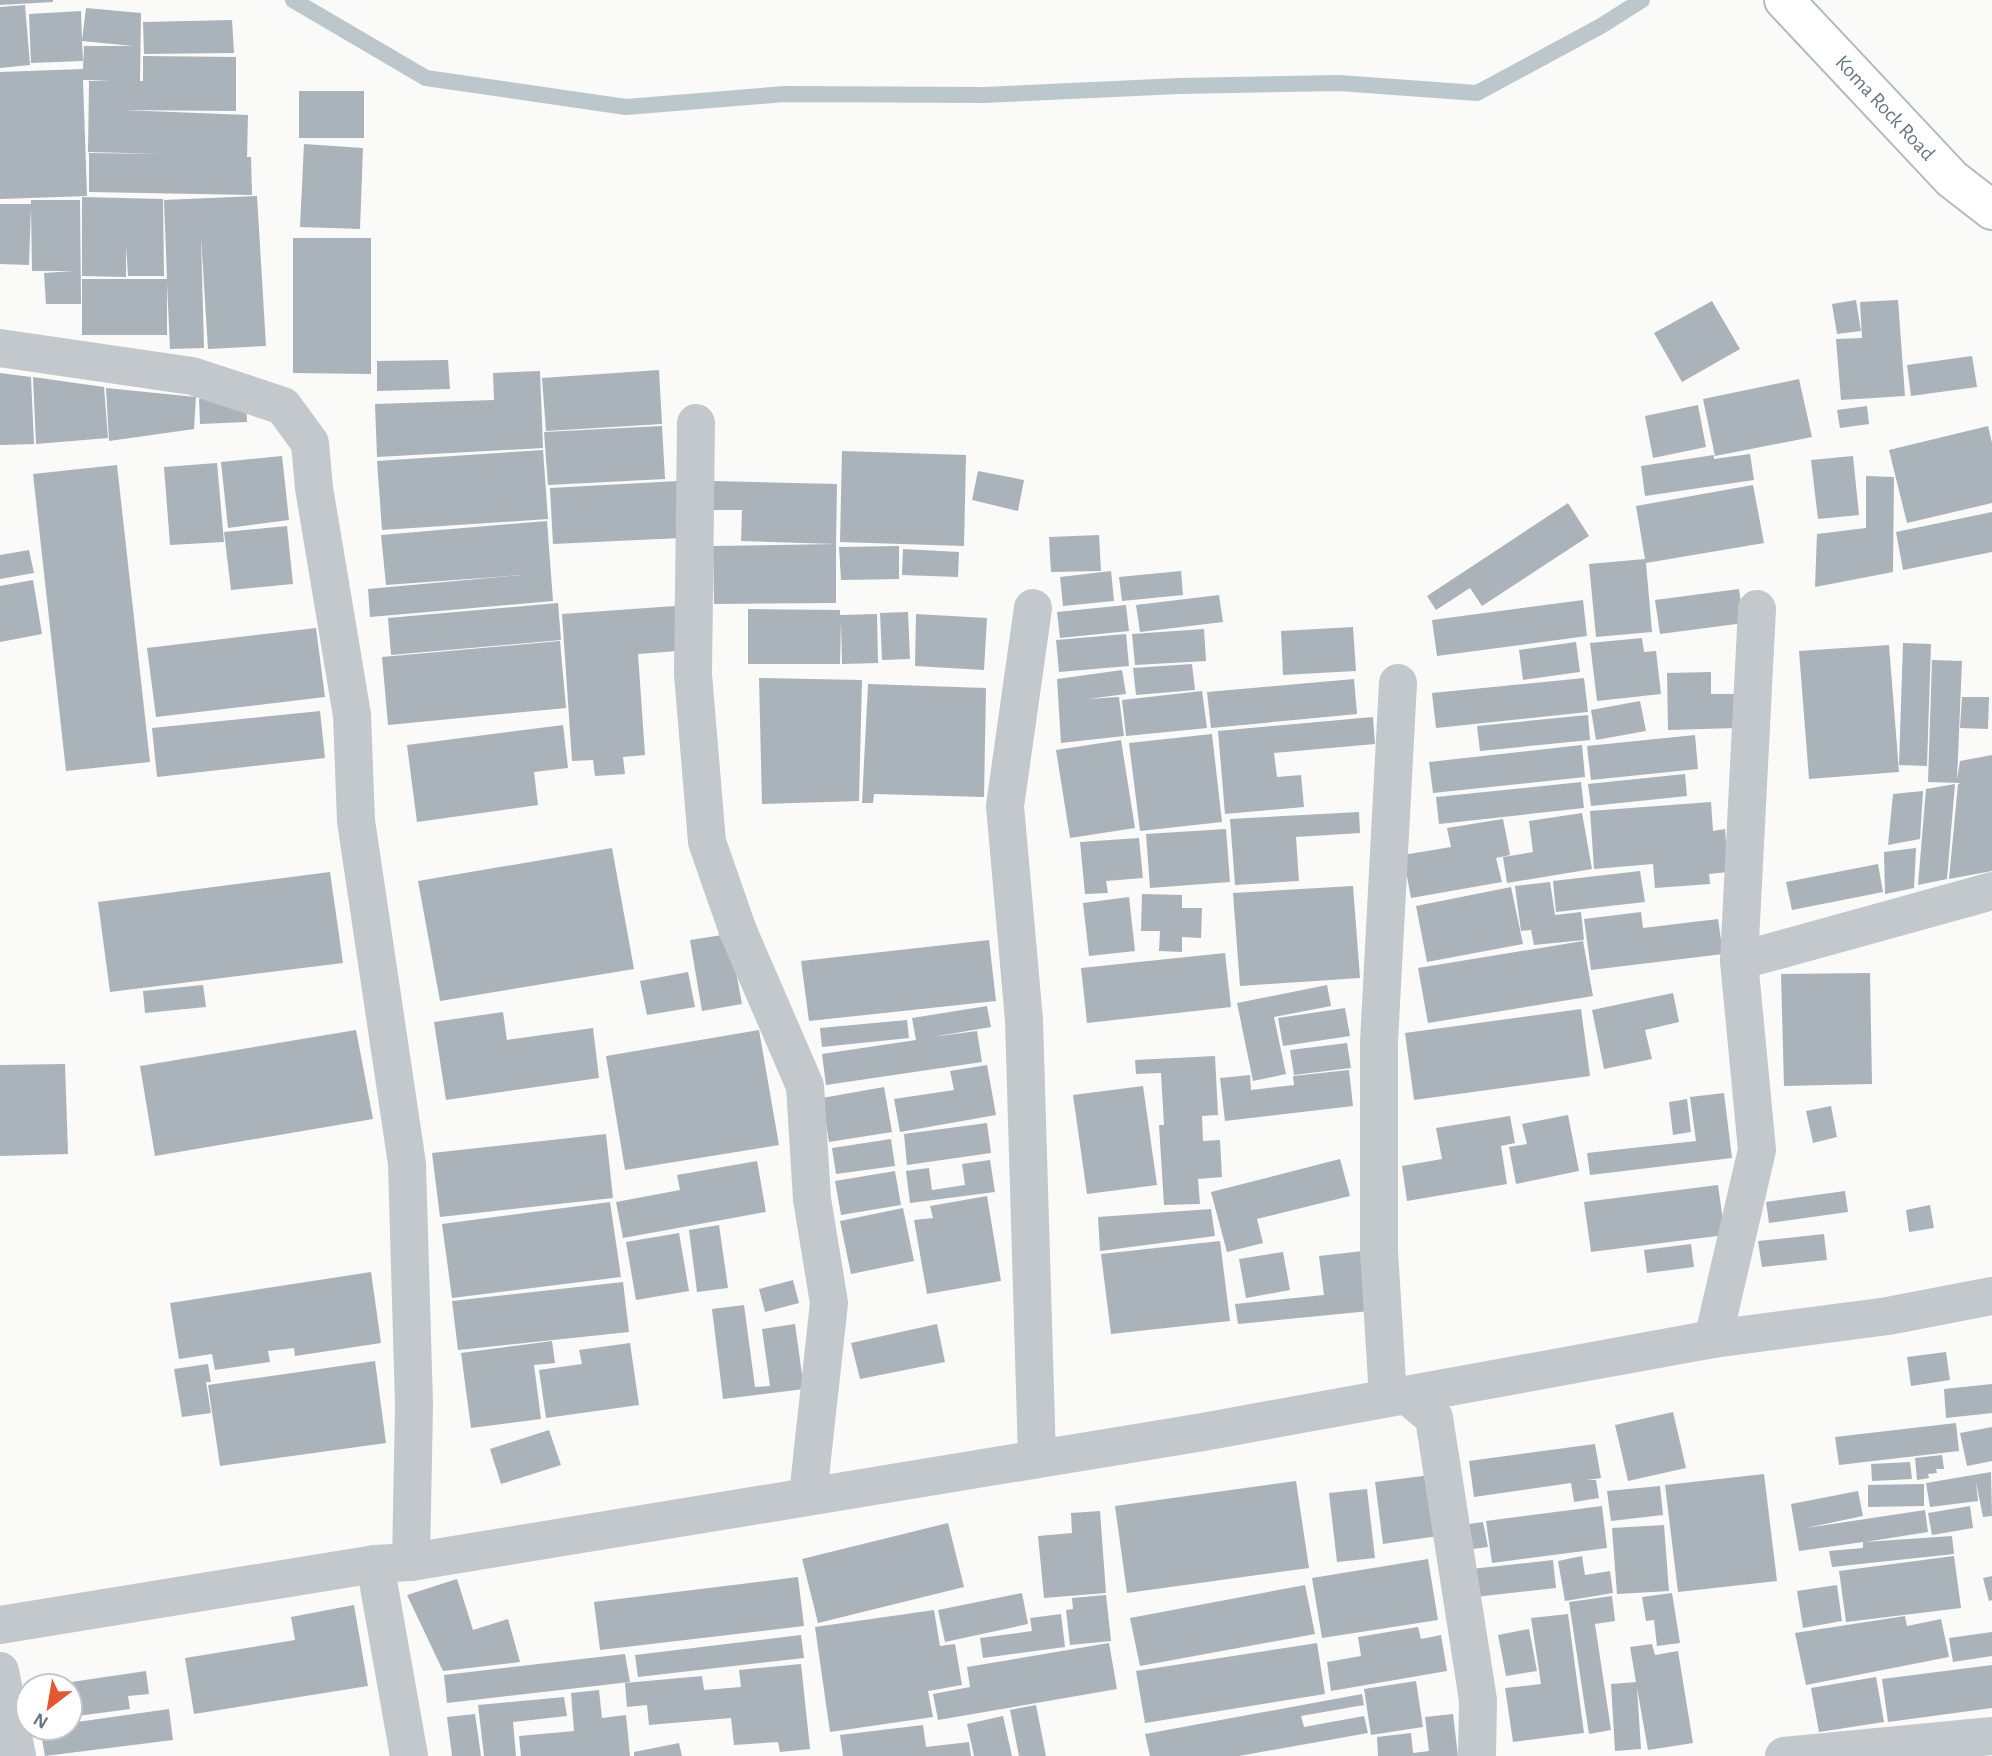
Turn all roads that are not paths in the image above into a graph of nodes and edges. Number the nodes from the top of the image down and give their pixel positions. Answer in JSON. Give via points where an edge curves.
{"nodes":[{"id":1,"x":1784,"y":0,"type":"edge"},
{"id":2,"x":1992,"y":210,"type":"edge"},
{"id":3,"x":0,"y":348,"type":"edge"},
{"id":4,"x":695,"y":423,"type":"dead end"},
{"id":5,"x":1033,"y":608,"type":"dead end"},
{"id":6,"x":1757,"y":609,"type":"dead end"},
{"id":7,"x":1398,"y":683,"type":"dead end"},
{"id":8,"x":1992,"y":891,"type":"edge"},
{"id":9,"x":1739,"y":961,"type":"junction"},
{"id":10,"x":1992,"y":1296,"type":"edge"},
{"id":11,"x":1713,"y":1339,"type":"junction"},
{"id":12,"x":1398,"y":1396,"type":"junction"},
{"id":13,"x":1037,"y":1457,"type":"junction"},
{"id":14,"x":808,"y":1495,"type":"junction"},
{"id":15,"x":393,"y":1563,"type":"junction"},
{"id":16,"x":0,"y":1625,"type":"edge"},
{"id":17,"x":0,"y":1671,"type":"edge"},
{"id":18,"x":1992,"y":1737,"type":"edge"},
{"id":19,"x":17,"y":1756,"type":"edge"},
{"id":20,"x":410,"y":1756,"type":"edge"},
{"id":21,"x":1477,"y":1756,"type":"edge"},
{"id":22,"x":1784,"y":1756,"type":"edge"}],
"edges":[{"from":1,"to":2,"type":"main road","name":"Koma Rock Road","via":[[1952,179]]},
{"from":3,"to":15,"type":"street","via":[[191,376],[283,406],[310,443],[352,715],[356,821],[407,1164],[414,1404]]},
{"from":4,"to":14,"type":"street","via":[[693,674],[707,842],[738,931],[805,1086],[812,1199],[829,1303]]},
{"from":5,"to":13,"type":"street","via":[[1005,806],[1024,1020]]},
{"from":6,"to":9,"type":"street"},
{"from":7,"to":12,"type":"street","via":[[1379,1042],[1379,1251]]},
{"from":8,"to":9,"type":"street"},
{"from":9,"to":11,"type":"street","via":[[1756,1150]]},
{"from":10,"to":11,"type":"street","via":[[1888,1316]]},
{"from":11,"to":12,"type":"street"},
{"from":12,"to":13,"type":"street"},
{"from":12,"to":21,"type":"street","via":[[1434,1418],[1478,1700]]},
{"from":13,"to":14,"type":"street"},
{"from":14,"to":15,"type":"street"},
{"from":15,"to":16,"type":"street"},
{"from":15,"to":20,"type":"street"},
{"from":17,"to":19,"type":"street"},
{"from":18,"to":22,"type":"street"}]}
